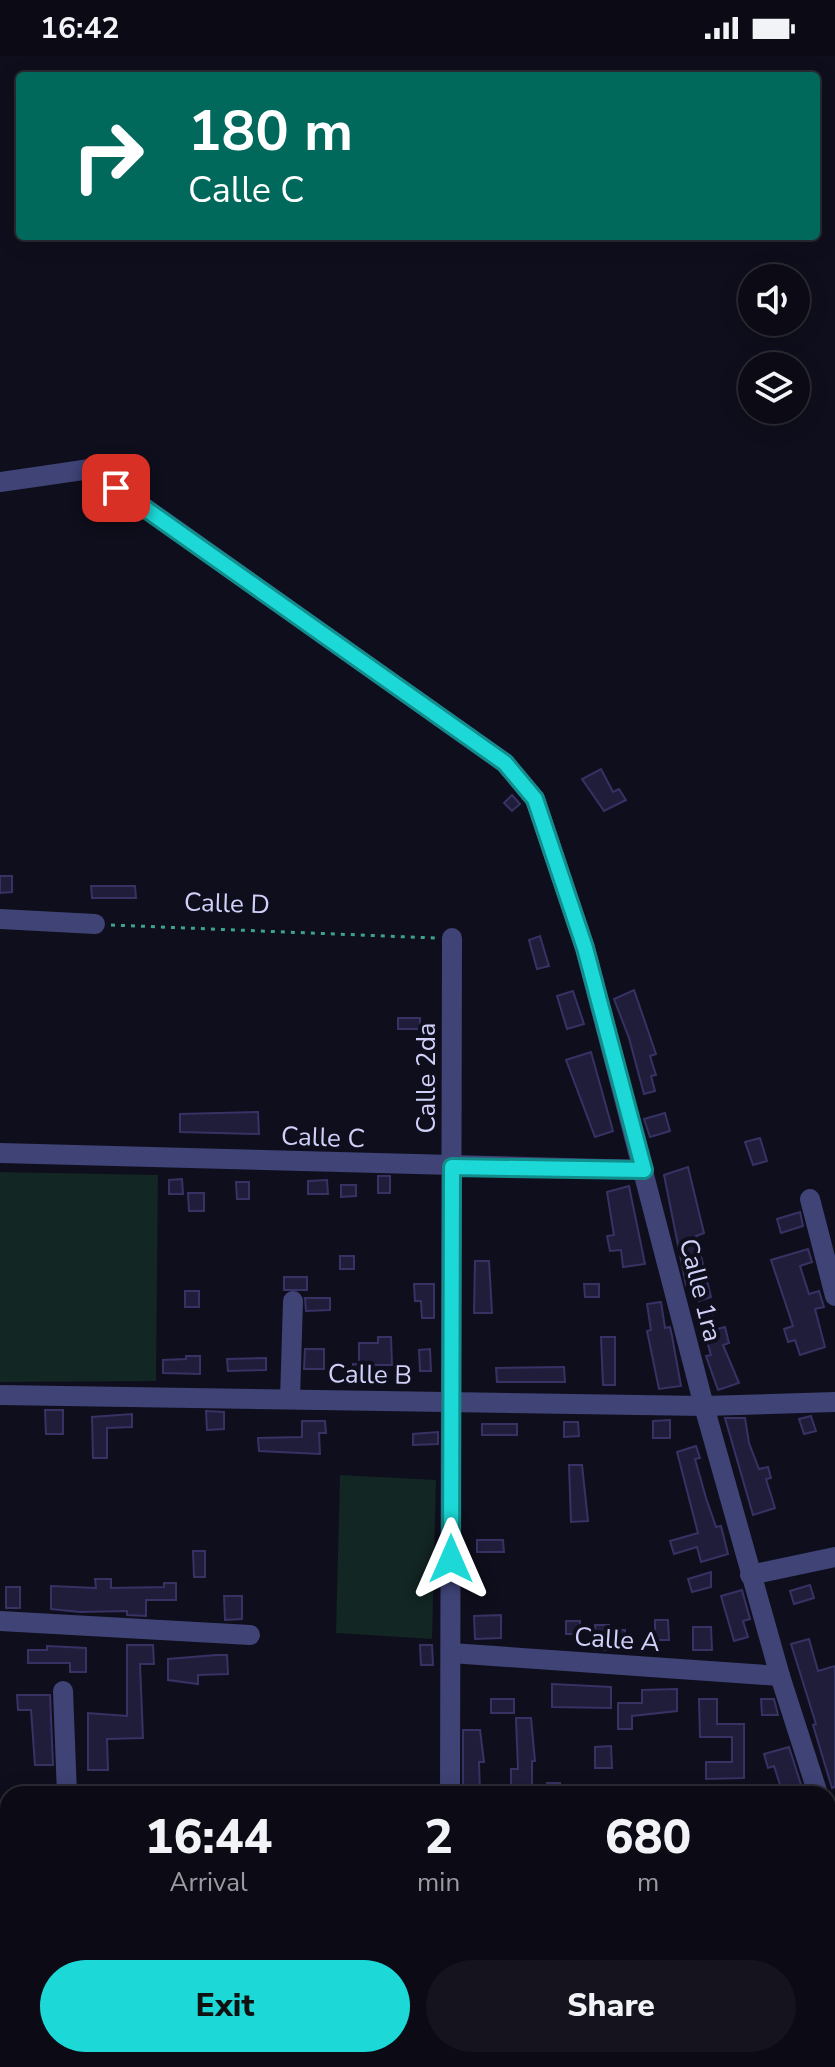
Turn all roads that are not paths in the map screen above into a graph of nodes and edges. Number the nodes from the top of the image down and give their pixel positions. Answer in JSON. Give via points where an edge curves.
{"nodes":[{"id":1,"x":0,"y":482,"type":"edge"},
{"id":2,"x":0,"y":919,"type":"edge"},
{"id":3,"x":95,"y":924,"type":"road end"},
{"id":4,"x":452,"y":938,"type":"road end"},
{"id":5,"x":0,"y":1153,"type":"edge"},
{"id":6,"x":452,"y":1167,"type":"junction"},
{"id":7,"x":644,"y":1170,"type":"junction"},
{"id":8,"x":810,"y":1199,"type":"dead end"},
{"id":9,"x":835,"y":1296,"type":"edge"},
{"id":10,"x":293,"y":1301,"type":"dead end"},
{"id":11,"x":0,"y":1395,"type":"edge"},
{"id":12,"x":290,"y":1399,"type":"junction"},
{"id":13,"x":452,"y":1401,"type":"junction"},
{"id":14,"x":835,"y":1402,"type":"edge"},
{"id":15,"x":704,"y":1406,"type":"junction"},
{"id":16,"x":835,"y":1557,"type":"edge"},
{"id":17,"x":750,"y":1575,"type":"junction"},
{"id":18,"x":0,"y":1621,"type":"edge"},
{"id":19,"x":250,"y":1635,"type":"dead end"},
{"id":20,"x":451,"y":1653,"type":"junction"},
{"id":21,"x":780,"y":1676,"type":"junction"},
{"id":22,"x":63,"y":1691,"type":"dead end"},
{"id":23,"x":67,"y":1786,"type":"edge"},
{"id":24,"x":450,"y":1786,"type":"edge"},
{"id":25,"x":815,"y":1786,"type":"edge"}],
"edges":[{"from":1,"to":7,"type":"street","name":"Calle 1ra","via":[[90,469],[505,763],[535,799],[585,948]]},
{"from":2,"to":3,"type":"street"},
{"from":4,"to":6,"type":"street","name":"Calle 2da"},
{"from":5,"to":6,"type":"street","name":"Calle C"},
{"from":6,"to":7,"type":"street","name":"Calle C"},
{"from":6,"to":13,"type":"street","name":"Calle 2da"},
{"from":7,"to":15,"type":"street","name":"Calle 1ra"},
{"from":8,"to":9,"type":"street"},
{"from":10,"to":12,"type":"street"},
{"from":11,"to":12,"type":"street","name":"Calle B"},
{"from":12,"to":13,"type":"street","name":"Calle B"},
{"from":13,"to":15,"type":"street","name":"Calle B"},
{"from":13,"to":20,"type":"street","name":"Calle 2da"},
{"from":14,"to":15,"type":"street","name":"Calle B"},
{"from":15,"to":17,"type":"street","name":"Calle 1ra"},
{"from":16,"to":17,"type":"street"},
{"from":17,"to":21,"type":"street","name":"Calle 1ra"},
{"from":18,"to":19,"type":"street"},
{"from":20,"to":21,"type":"street","name":"Calle A"},
{"from":20,"to":24,"type":"street","name":"Calle 2da"},
{"from":21,"to":25,"type":"street","name":"Calle 1ra"},
{"from":22,"to":23,"type":"street"}]}
